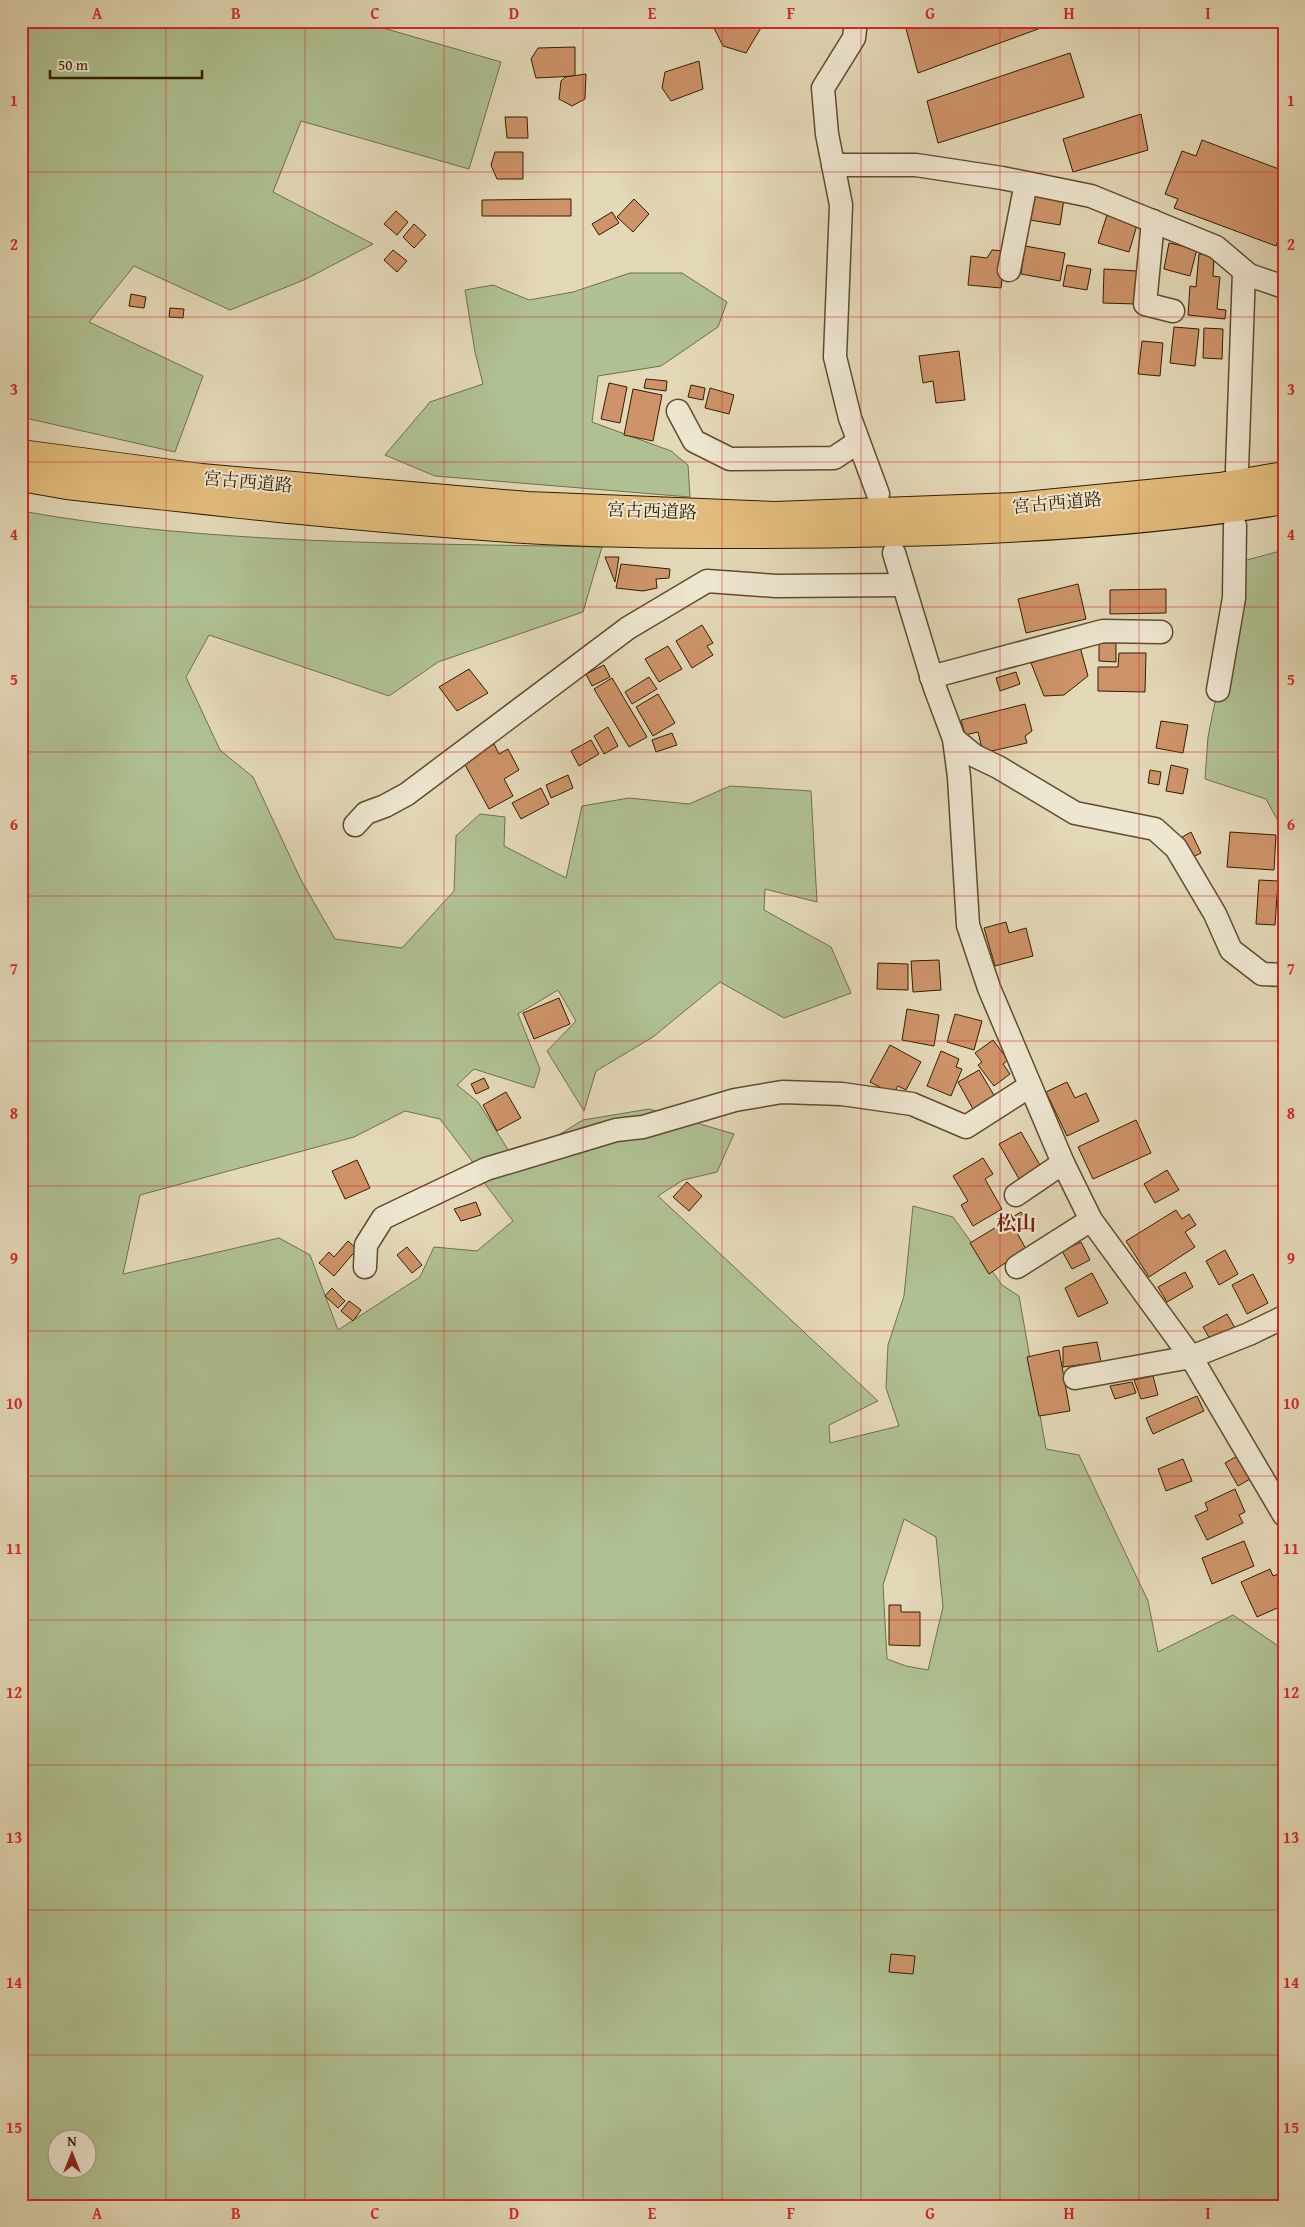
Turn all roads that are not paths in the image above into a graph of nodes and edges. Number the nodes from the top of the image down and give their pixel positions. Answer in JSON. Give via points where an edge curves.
{"nodes":[{"id":1,"x":856,"y":21,"type":"edge"},
{"id":2,"x":833,"y":165,"type":"junction"},
{"id":3,"x":1026,"y":183,"type":"junction"},
{"id":4,"x":1153,"y":221,"type":"junction"},
{"id":5,"x":1009,"y":270,"type":"dead end"},
{"id":6,"x":1244,"y":272,"type":"junction"},
{"id":7,"x":1284,"y":287,"type":"edge"},
{"id":8,"x":1173,"y":311,"type":"dead end"},
{"id":9,"x":678,"y":411,"type":"dead end"},
{"id":10,"x":858,"y":442,"type":"junction"},
{"id":11,"x":21,"y":454,"type":"edge"},
{"id":12,"x":1237,"y":469,"type":"dead end"},
{"id":13,"x":1284,"y":476,"type":"edge"},
{"id":14,"x":21,"y":477,"type":"edge"},
{"id":15,"x":878,"y":494,"type":"dead end"},
{"id":16,"x":1284,"y":500,"type":"edge"},
{"id":17,"x":1235,"y":526,"type":"dead end"},
{"id":18,"x":894,"y":553,"type":"dead end"},
{"id":19,"x":903,"y":585,"type":"junction"},
{"id":20,"x":1161,"y":632,"type":"dead end"},
{"id":21,"x":931,"y":677,"type":"junction"},
{"id":22,"x":1218,"y":690,"type":"dead end"},
{"id":23,"x":954,"y":739,"type":"junction"},
{"id":24,"x":355,"y":825,"type":"dead end"},
{"id":25,"x":1284,"y":975,"type":"edge"},
{"id":26,"x":1030,"y":1086,"type":"junction"},
{"id":27,"x":1063,"y":1163,"type":"junction"},
{"id":28,"x":1016,"y":1196,"type":"dead end"},
{"id":29,"x":1091,"y":1220,"type":"junction"},
{"id":30,"x":364,"y":1267,"type":"dead end"},
{"id":31,"x":1017,"y":1267,"type":"dead end"},
{"id":32,"x":1284,"y":1317,"type":"edge"},
{"id":33,"x":1191,"y":1357,"type":"junction"},
{"id":34,"x":1075,"y":1378,"type":"dead end"},
{"id":35,"x":1284,"y":1515,"type":"edge"}],
"edges":[{"from":1,"to":2,"type":"street","via":[[854,38],[823,88]]},
{"from":2,"to":3,"type":"street","via":[[916,165]]},
{"from":2,"to":10,"type":"street","via":[[841,205],[836,357]]},
{"from":3,"to":4,"type":"street","via":[[1091,196]]},
{"from":3,"to":5,"type":"street"},
{"from":4,"to":6,"type":"street","via":[[1216,246]]},
{"from":4,"to":8,"type":"street","via":[[1146,304]]},
{"from":6,"to":7,"type":"street"},
{"from":6,"to":12,"type":"street"},
{"from":9,"to":10,"type":"street","via":[[694,442],[730,459],[834,458]]},
{"from":10,"to":15,"type":"street"},
{"from":11,"to":13,"type":"highway","name":"宮古西道路","via":[[201,478],[489,503],[775,516],[1015,507],[1220,487]]},
{"from":14,"to":16,"type":"highway","name":"宮古西道路","via":[[67,485],[379,518],[527,529],[774,536],[1013,529],[1220,510]]},
{"from":17,"to":22,"type":"street","via":[[1234,598]]},
{"from":18,"to":19,"type":"street"},
{"from":19,"to":21,"type":"street"},
{"from":19,"to":24,"type":"street","via":[[776,586],[707,581],[628,628],[407,794],[366,813]]},
{"from":20,"to":21,"type":"street","via":[[1103,631]]},
{"from":21,"to":23,"type":"street"},
{"from":23,"to":25,"type":"street","via":[[975,756],[1075,813],[1155,829],[1176,848],[1215,914],[1231,950],[1262,974]]},
{"from":23,"to":26,"type":"street","via":[[968,925],[989,988]]},
{"from":26,"to":27,"type":"street"},
{"from":26,"to":30,"type":"street","via":[[966,1126],[912,1104],[842,1094],[782,1092],[735,1100],[643,1127],[616,1130],[486,1169],[383,1218],[366,1245]]},
{"from":27,"to":28,"type":"street"},
{"from":27,"to":29,"type":"street"},
{"from":29,"to":31,"type":"street"},
{"from":29,"to":33,"type":"street"},
{"from":32,"to":33,"type":"street"},
{"from":33,"to":34,"type":"street"},
{"from":33,"to":35,"type":"street"}]}
